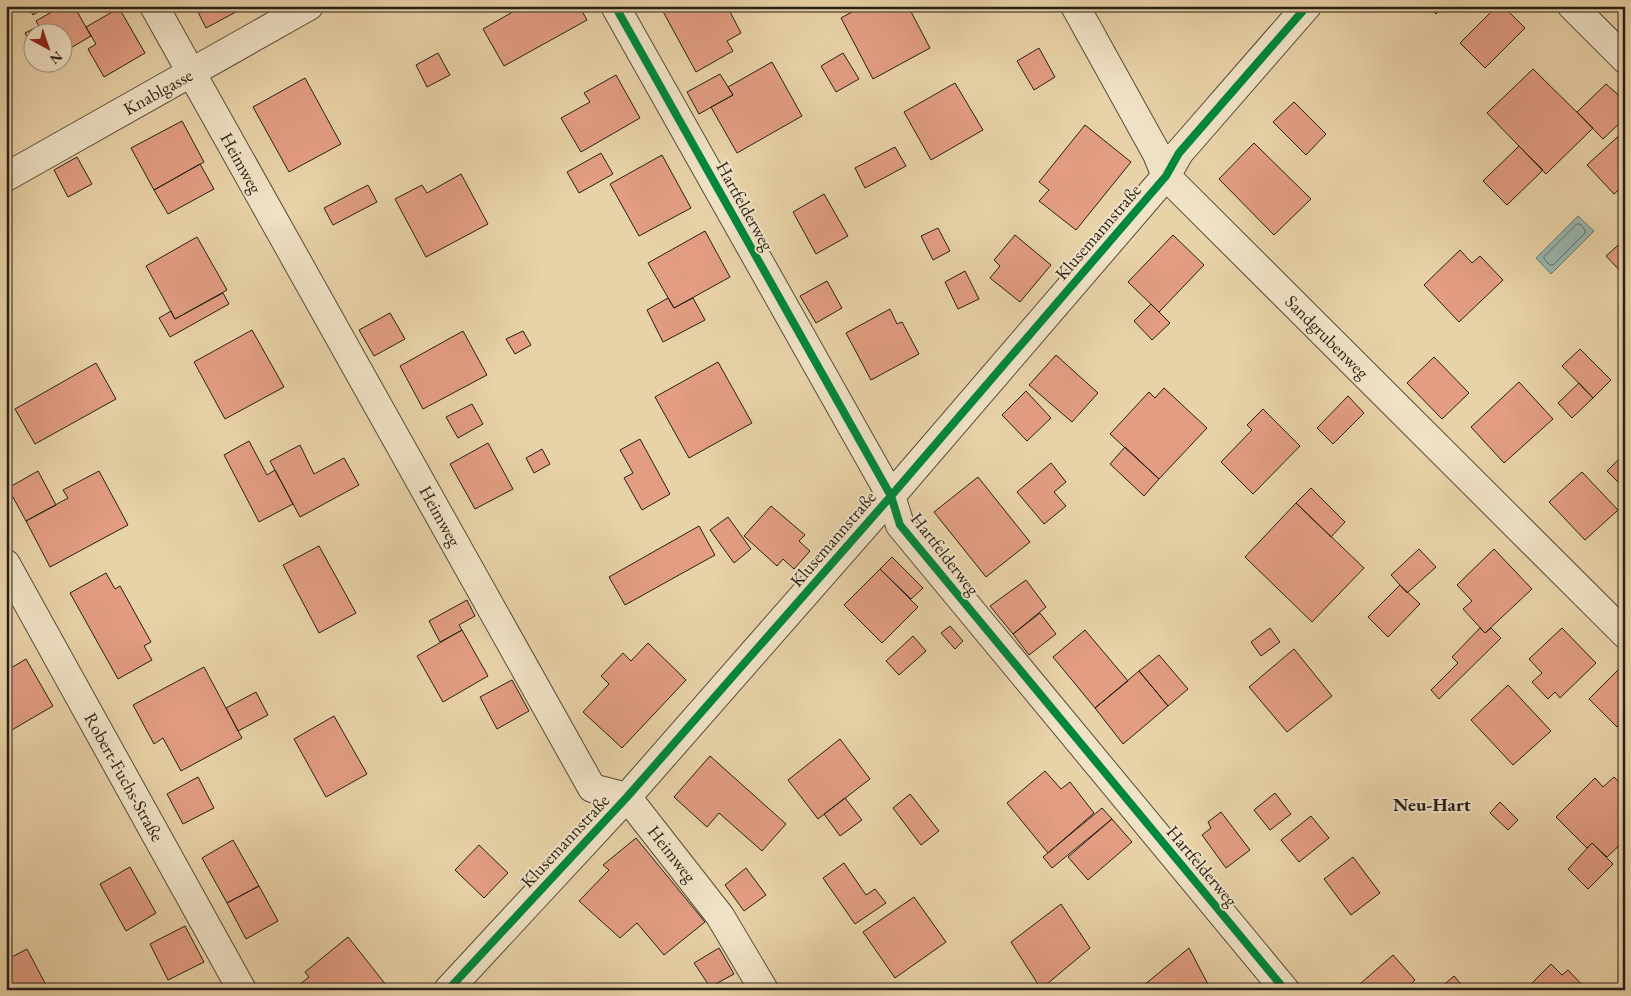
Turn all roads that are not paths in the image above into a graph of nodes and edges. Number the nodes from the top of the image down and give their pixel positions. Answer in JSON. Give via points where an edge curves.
{"nodes":[{"id":1,"x":154,"y":6,"type":"edge"},
{"id":2,"x":309,"y":6,"type":"edge"},
{"id":3,"x":615,"y":6,"type":"edge"},
{"id":4,"x":1075,"y":6,"type":"edge"},
{"id":5,"x":1307,"y":6,"type":"edge"},
{"id":6,"x":1572,"y":6,"type":"edge"},
{"id":7,"x":1625,"y":59,"type":"edge"},
{"id":8,"x":191,"y":73,"type":"junction"},
{"id":9,"x":1166,"y":176,"type":"junction"},
{"id":10,"x":6,"y":177,"type":"edge"},
{"id":11,"x":891,"y":496,"type":"junction"},
{"id":12,"x":6,"y":564,"type":"edge"},
{"id":13,"x":1625,"y":634,"type":"edge"},
{"id":14,"x":626,"y":797,"type":"junction"},
{"id":15,"x":242,"y":990,"type":"edge"},
{"id":16,"x":448,"y":990,"type":"edge"},
{"id":17,"x":764,"y":990,"type":"edge"},
{"id":18,"x":1285,"y":990,"type":"edge"}],
"edges":[{"from":1,"to":8,"type":"street","name":"Heimweg"},
{"from":2,"to":8,"type":"street","name":"Knablgasse"},
{"from":3,"to":11,"type":"street","name":"Hartfelderweg"},
{"from":4,"to":9,"type":"street","name":"Sandgrubenweg"},
{"from":5,"to":9,"type":"street","name":"Klusemannstraße","via":[[1179,152]]},
{"from":6,"to":7,"type":"street"},
{"from":8,"to":10,"type":"street","name":"Knablgasse"},
{"from":8,"to":14,"type":"street","name":"Heimweg","via":[[592,788]]},
{"from":9,"to":11,"type":"street","name":"Klusemannstraße"},
{"from":9,"to":13,"type":"street","name":"Sandgrubenweg"},
{"from":11,"to":14,"type":"street","name":"Klusemannstraße"},
{"from":11,"to":18,"type":"street","name":"Hartfelderweg","via":[[900,525]]},
{"from":12,"to":15,"type":"street","name":"Robert-Fuchs-Straße"},
{"from":14,"to":16,"type":"street","name":"Klusemannstraße"},
{"from":14,"to":17,"type":"street","name":"Heimweg","via":[[720,916]]}]}
